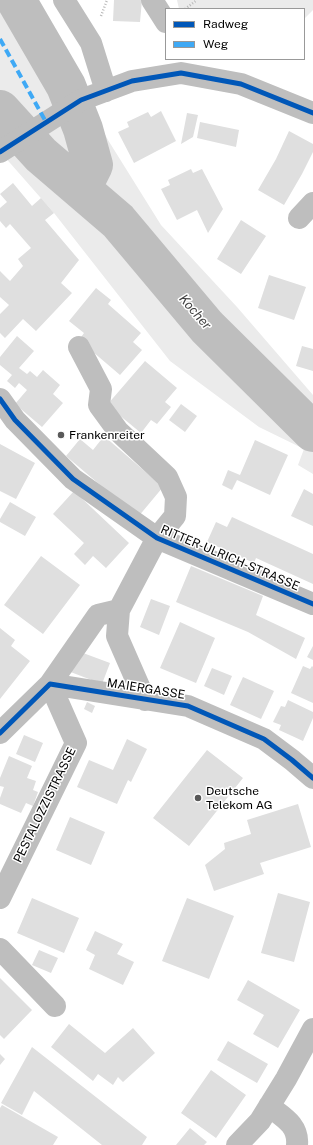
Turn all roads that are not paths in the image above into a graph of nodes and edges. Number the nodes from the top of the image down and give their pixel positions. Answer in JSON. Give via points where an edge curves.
{"nodes":[{"id":1,"x":64,"y":0,"type":"edge"},
{"id":2,"x":152,"y":0,"type":"edge"},
{"id":3,"x":165,"y":20,"type":"edge"},
{"id":4,"x":178,"y":66,"type":"edge"},
{"id":5,"x":106,"y":91,"type":"junction"},
{"id":6,"x":313,"y":113,"type":"edge"},
{"id":7,"x":0,"y":152,"type":"edge"},
{"id":8,"x":79,"y":347,"type":"dead end"},
{"id":9,"x":0,"y":399,"type":"edge"},
{"id":10,"x":157,"y":538,"type":"junction"},
{"id":11,"x":313,"y":604,"type":"edge"},
{"id":12,"x":119,"y":610,"type":"junction"},
{"id":13,"x":50,"y":684,"type":"junction"},
{"id":14,"x":145,"y":700,"type":"junction"},
{"id":15,"x":0,"y":733,"type":"edge"},
{"id":16,"x":313,"y":778,"type":"edge"},
{"id":17,"x":0,"y":898,"type":"edge"},
{"id":18,"x":0,"y":950,"type":"edge"},
{"id":19,"x":55,"y":1006,"type":"dead end"},
{"id":20,"x":313,"y":1028,"type":"edge"},
{"id":21,"x":269,"y":1106,"type":"junction"},
{"id":22,"x":237,"y":1145,"type":"edge"},
{"id":23,"x":297,"y":1145,"type":"edge"}],
"edges":[{"from":1,"to":5,"type":"street","via":[[91,43]]},
{"from":2,"to":3,"type":"street"},
{"from":4,"to":5,"type":"street"},
{"from":4,"to":6,"type":"street","via":[[241,84]]},
{"from":5,"to":7,"type":"street","via":[[81,100]]},
{"from":8,"to":10,"type":"street","via":[[101,389],[99,405],[118,431],[167,477],[176,497],[175,516]]},
{"from":9,"to":10,"type":"street","name":"RITTER-ULRICH-STRASSE","via":[[15,420],[73,479]]},
{"from":10,"to":11,"type":"street","name":"RITTER-ULRICH-STRASSE"},
{"from":10,"to":12,"type":"street"},
{"from":12,"to":13,"type":"street","via":[[98,615]]},
{"from":12,"to":14,"type":"street","name":"MAIERGASSE","via":[[117,636]]},
{"from":13,"to":14,"type":"street","name":"MAIERGASSE"},
{"from":13,"to":15,"type":"street"},
{"from":13,"to":17,"type":"street","name":"PESTALOZZISTRASSE","via":[[76,743]]},
{"from":14,"to":16,"type":"street","name":"MAIERGASSE","via":[[188,706],[264,739]]},
{"from":18,"to":19,"type":"street"},
{"from":20,"to":21,"type":"street"},
{"from":21,"to":22,"type":"street","via":[[260,1121]]},
{"from":21,"to":23,"type":"street","via":[[292,1123],[298,1139]]}]}
